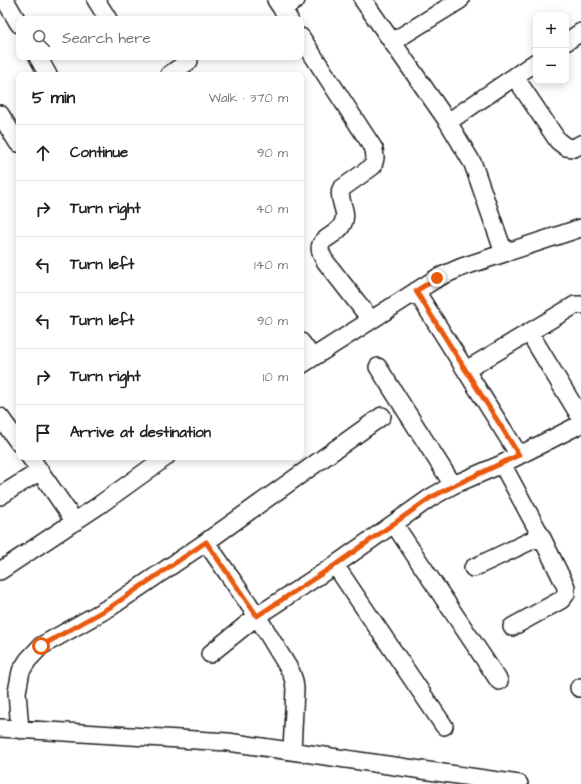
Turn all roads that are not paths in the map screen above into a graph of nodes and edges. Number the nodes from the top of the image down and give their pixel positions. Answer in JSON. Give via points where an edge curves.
{"nodes":[{"id":1,"x":5,"y":0,"type":"edge"},
{"id":2,"x":96,"y":0,"type":"edge"},
{"id":3,"x":363,"y":0,"type":"edge"},
{"id":4,"x":460,"y":0,"type":"edge"},
{"id":5,"x":106,"y":16,"type":"edge"},
{"id":6,"x":16,"y":19,"type":"edge"},
{"id":7,"x":581,"y":32,"type":"edge"},
{"id":8,"x":569,"y":40,"type":"edge"},
{"id":9,"x":304,"y":42,"type":"edge"},
{"id":10,"x":392,"y":42,"type":"junction"},
{"id":11,"x":40,"y":60,"type":"edge"},
{"id":12,"x":189,"y":61,"type":"dead end"},
{"id":13,"x":533,"y":64,"type":"edge"},
{"id":14,"x":46,"y":72,"type":"edge"},
{"id":15,"x":173,"y":72,"type":"edge"},
{"id":16,"x":515,"y":77,"type":"junction"},
{"id":17,"x":0,"y":114,"type":"edge"},
{"id":18,"x":448,"y":122,"type":"junction"},
{"id":19,"x":16,"y":140,"type":"edge"},
{"id":20,"x":581,"y":144,"type":"edge"},
{"id":21,"x":581,"y":228,"type":"edge"},
{"id":22,"x":504,"y":253,"type":"junction"},
{"id":23,"x":416,"y":291,"type":"junction"},
{"id":24,"x":581,"y":305,"type":"edge"},
{"id":25,"x":371,"y":320,"type":"junction"},
{"id":26,"x":529,"y":332,"type":"junction"},
{"id":27,"x":307,"y":361,"type":"edge"},
{"id":28,"x":378,"y":367,"type":"dead end"},
{"id":29,"x":466,"y":370,"type":"junction"},
{"id":30,"x":382,"y":416,"type":"dead end"},
{"id":31,"x":0,"y":417,"type":"edge"},
{"id":32,"x":581,"y":418,"type":"edge"},
{"id":33,"x":581,"y":424,"type":"edge"},
{"id":34,"x":16,"y":439,"type":"edge"},
{"id":35,"x":519,"y":455,"type":"junction"},
{"id":36,"x":32,"y":460,"type":"edge"},
{"id":37,"x":158,"y":460,"type":"edge"},
{"id":38,"x":502,"y":464,"type":"junction"},
{"id":39,"x":40,"y":471,"type":"junction"},
{"id":40,"x":453,"y":486,"type":"junction"},
{"id":41,"x":0,"y":496,"type":"edge"},
{"id":42,"x":75,"y":522,"type":"junction"},
{"id":43,"x":394,"y":524,"type":"junction"},
{"id":44,"x":541,"y":536,"type":"junction"},
{"id":45,"x":206,"y":542,"type":"junction"},
{"id":46,"x":335,"y":565,"type":"junction"},
{"id":47,"x":473,"y":568,"type":"dead end"},
{"id":48,"x":0,"y":571,"type":"edge"},
{"id":49,"x":257,"y":616,"type":"junction"},
{"id":50,"x":512,"y":627,"type":"dead end"},
{"id":51,"x":210,"y":654,"type":"dead end"},
{"id":52,"x":499,"y":681,"type":"dead end"},
{"id":53,"x":444,"y":726,"type":"dead end"},
{"id":54,"x":0,"y":728,"type":"edge"},
{"id":55,"x":20,"y":730,"type":"junction"},
{"id":56,"x":292,"y":751,"type":"junction"},
{"id":57,"x":519,"y":784,"type":"edge"}],
"edges":[{"from":1,"to":6,"type":"street"},
{"from":2,"to":5,"type":"street"},
{"from":3,"to":10,"type":"street"},
{"from":4,"to":10,"type":"street"},
{"from":7,"to":8,"type":"street"},
{"from":9,"to":25,"type":"street","via":[[374,149],[373,166],[341,189],[339,194],[345,218],[339,229],[323,241],[319,250]]},
{"from":10,"to":18,"type":"street"},
{"from":11,"to":14,"type":"street"},
{"from":12,"to":15,"type":"street"},
{"from":13,"to":16,"type":"street"},
{"from":16,"to":18,"type":"street"},
{"from":16,"to":20,"type":"street","via":[[558,141],[566,147],[574,148]]},
{"from":17,"to":19,"type":"street"},
{"from":18,"to":22,"type":"street","via":[[473,164]]},
{"from":21,"to":22,"type":"street"},
{"from":22,"to":23,"type":"street","via":[[462,267]]},
{"from":23,"to":25,"type":"street"},
{"from":23,"to":29,"type":"street"},
{"from":24,"to":26,"type":"street","via":[[575,305]]},
{"from":25,"to":27,"type":"street"},
{"from":26,"to":29,"type":"street"},
{"from":26,"to":32,"type":"street"},
{"from":28,"to":40,"type":"street"},
{"from":29,"to":35,"type":"street"},
{"from":30,"to":45,"type":"street"},
{"from":31,"to":34,"type":"street"},
{"from":33,"to":35,"type":"street"},
{"from":35,"to":38,"type":"street"},
{"from":36,"to":39,"type":"street"},
{"from":37,"to":42,"type":"street"},
{"from":38,"to":40,"type":"street"},
{"from":38,"to":44,"type":"street"},
{"from":39,"to":41,"type":"street"},
{"from":39,"to":42,"type":"street"},
{"from":40,"to":43,"type":"street","via":[[430,498]]},
{"from":42,"to":48,"type":"street"},
{"from":43,"to":46,"type":"street"},
{"from":43,"to":52,"type":"street"},
{"from":44,"to":47,"type":"street"},
{"from":44,"to":50,"type":"street","via":[[566,588],[566,594],[561,600]]},
{"from":45,"to":49,"type":"street"},
{"from":45,"to":55,"type":"street","via":[[112,606],[41,646],[21,671],[17,692]]},
{"from":46,"to":49,"type":"street"},
{"from":46,"to":53,"type":"street"},
{"from":49,"to":51,"type":"street"},
{"from":49,"to":56,"type":"street","via":[[294,681]]},
{"from":54,"to":55,"type":"street"},
{"from":55,"to":56,"type":"street","via":[[228,742]]},
{"from":56,"to":57,"type":"street"}]}
